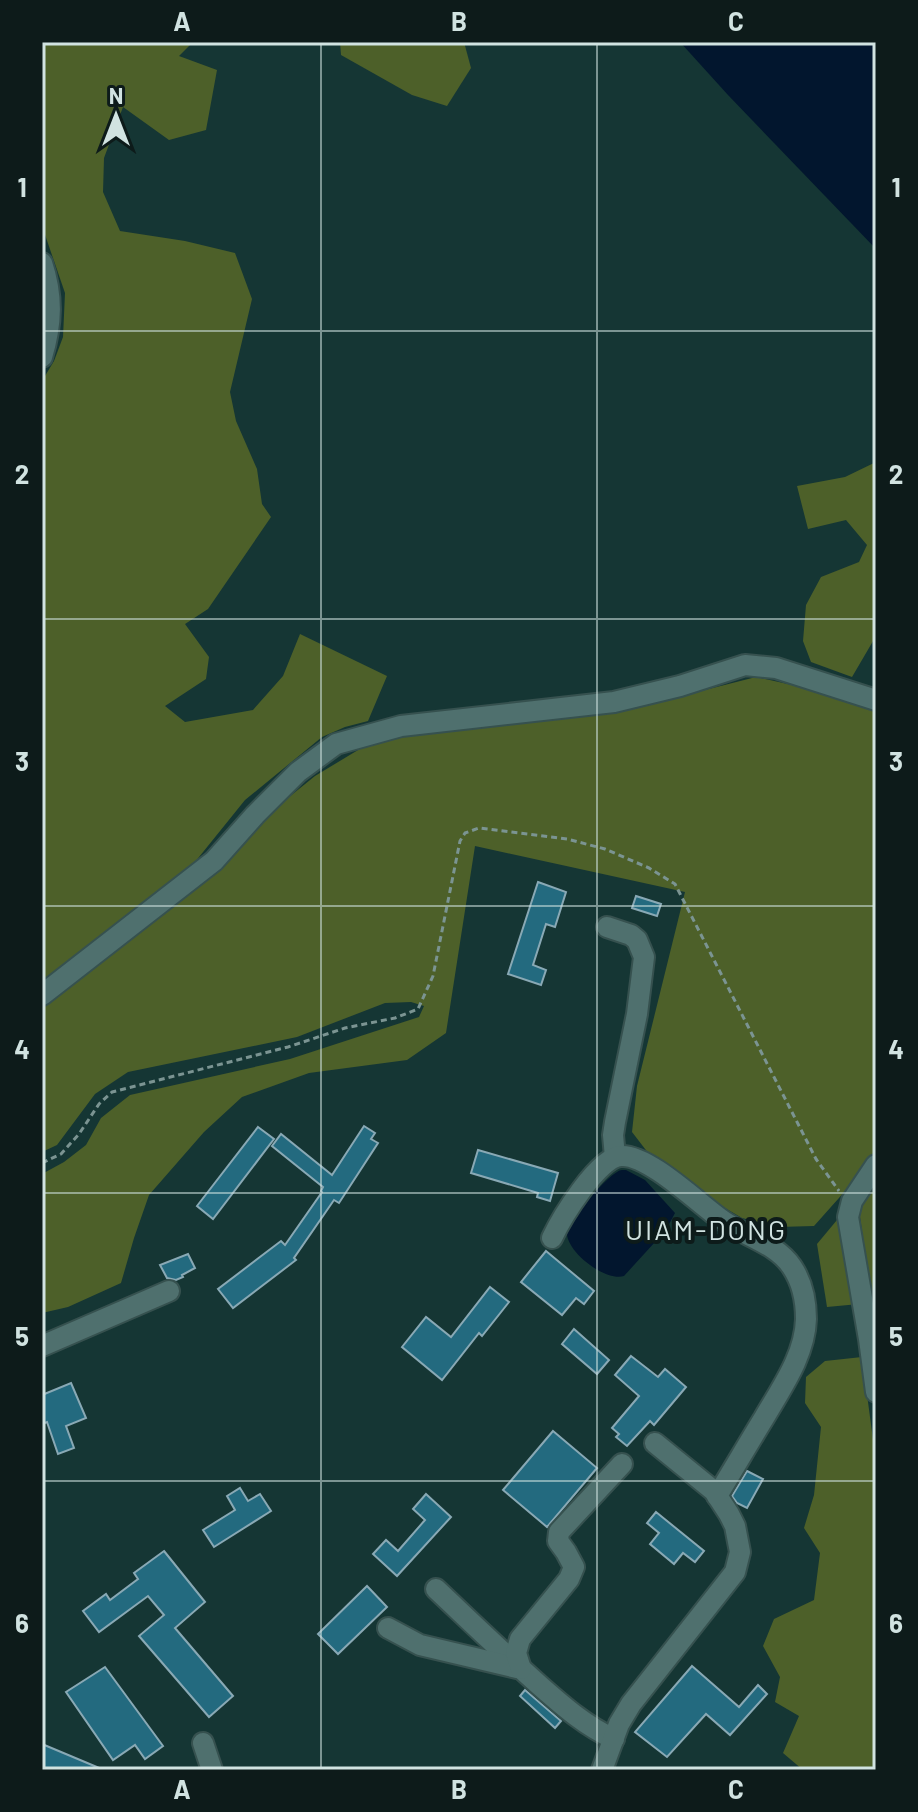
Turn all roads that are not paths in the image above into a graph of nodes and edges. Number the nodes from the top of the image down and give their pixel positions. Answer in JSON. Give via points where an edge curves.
{"nodes":[{"id":1,"x":42,"y":263,"type":"edge"},
{"id":2,"x":42,"y":357,"type":"edge"},
{"id":3,"x":876,"y":700,"type":"edge"},
{"id":4,"x":607,"y":927,"type":"dead end"},
{"id":5,"x":42,"y":995,"type":"edge"},
{"id":6,"x":615,"y":1157,"type":"junction"},
{"id":7,"x":876,"y":1165,"type":"edge"},
{"id":8,"x":552,"y":1238,"type":"dead end"},
{"id":9,"x":169,"y":1291,"type":"dead end"},
{"id":10,"x":42,"y":1346,"type":"edge"},
{"id":11,"x":876,"y":1392,"type":"edge"},
{"id":12,"x":655,"y":1443,"type":"dead end"},
{"id":13,"x":622,"y":1464,"type":"dead end"},
{"id":14,"x":717,"y":1496,"type":"junction"},
{"id":15,"x":436,"y":1589,"type":"dead end"},
{"id":16,"x":388,"y":1628,"type":"dead end"},
{"id":17,"x":521,"y":1669,"type":"junction"},
{"id":18,"x":614,"y":1739,"type":"junction"},
{"id":19,"x":203,"y":1743,"type":"dead end"},
{"id":20,"x":212,"y":1770,"type":"edge"},
{"id":21,"x":602,"y":1770,"type":"edge"}],
"edges":[{"from":1,"to":2,"type":"street","via":[[51,310]]},
{"from":3,"to":5,"type":"street","via":[[776,668],[745,665],[614,702],[401,726],[336,744],[298,772],[214,861]]},
{"from":4,"to":6,"type":"street","via":[[631,935],[644,957],[613,1135]]},
{"from":6,"to":8,"type":"street","via":[[575,1197]]},
{"from":6,"to":14,"type":"street","via":[[636,1158],[720,1219],[781,1254],[805,1297],[800,1352]]},
{"from":7,"to":11,"type":"street","via":[[852,1201],[848,1217]]},
{"from":9,"to":10,"type":"street"},
{"from":12,"to":14,"type":"street"},
{"from":13,"to":17,"type":"street","via":[[559,1532],[558,1541],[574,1567],[520,1639],[516,1653]]},
{"from":14,"to":18,"type":"street","via":[[735,1526],[740,1552],[735,1572],[631,1704]]},
{"from":15,"to":17,"type":"street"},
{"from":16,"to":17,"type":"street","via":[[420,1645]]},
{"from":17,"to":18,"type":"street","via":[[577,1718]]},
{"from":18,"to":21,"type":"street"},
{"from":19,"to":20,"type":"street"}]}
